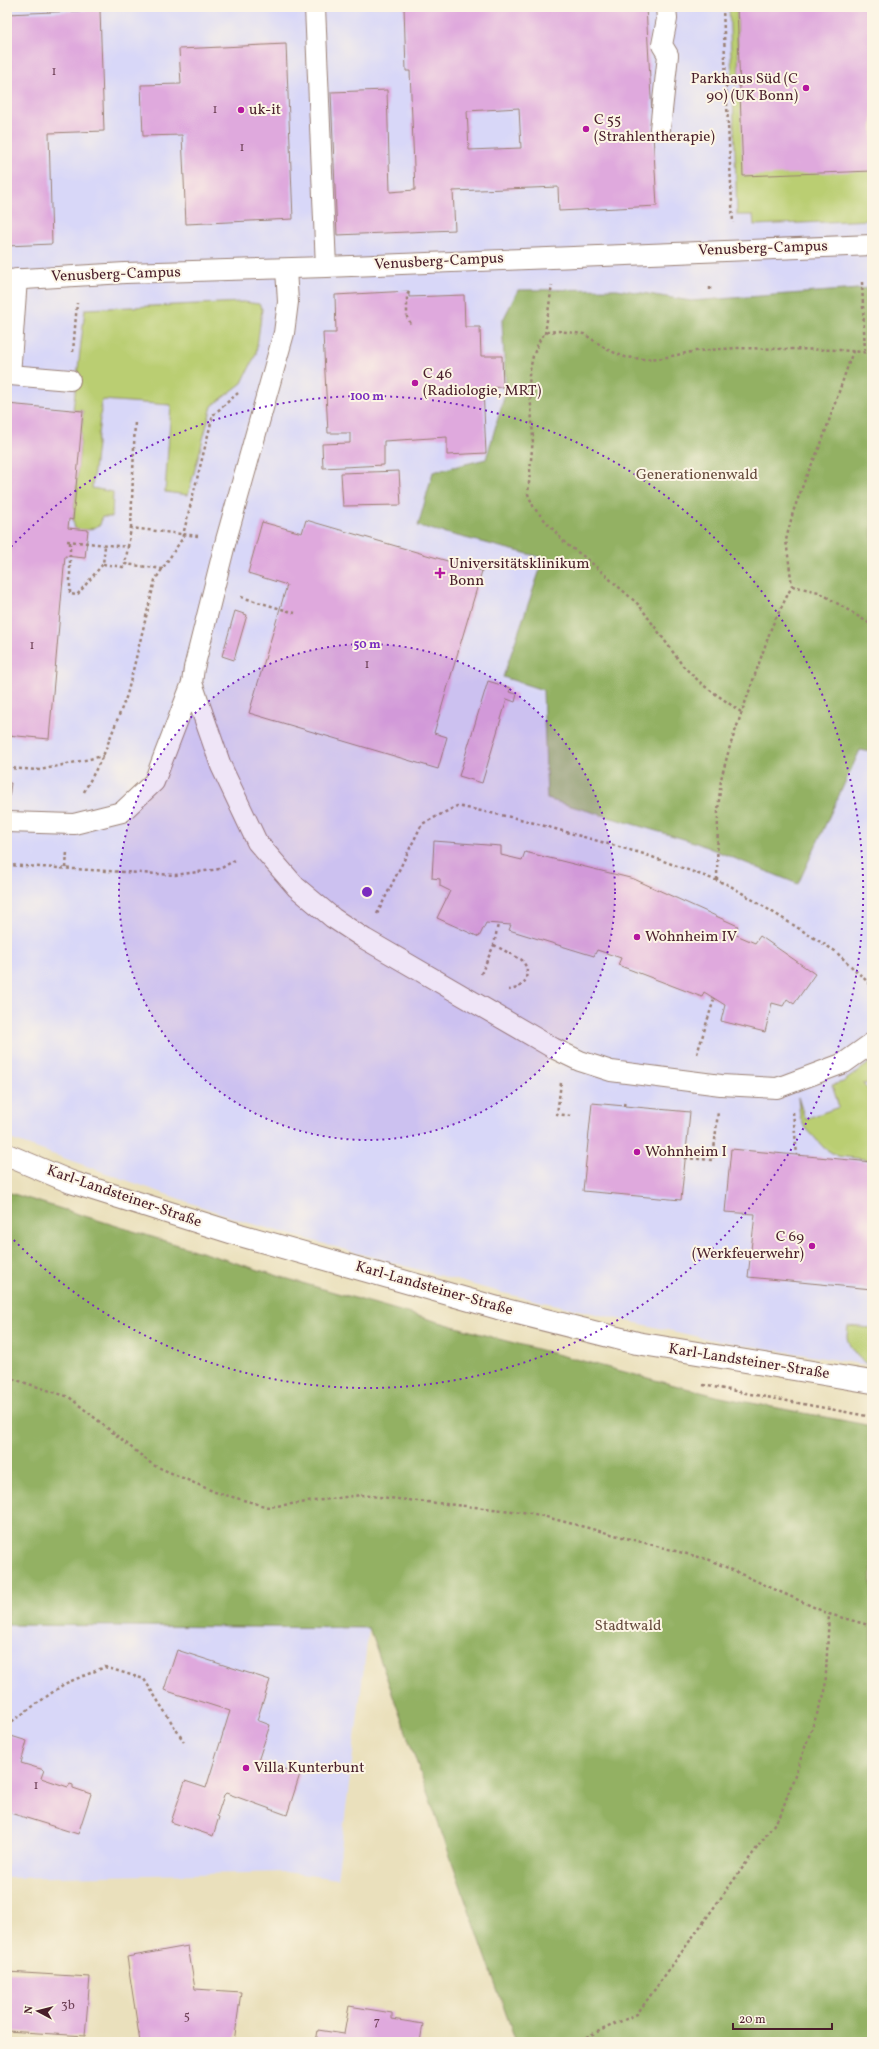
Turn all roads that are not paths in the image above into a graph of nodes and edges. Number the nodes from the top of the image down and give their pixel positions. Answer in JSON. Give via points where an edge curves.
{"nodes":[{"id":1,"x":314,"y":7,"type":"edge"},
{"id":2,"x":666,"y":7,"type":"edge"},
{"id":3,"x":660,"y":129,"type":"dead end"},
{"id":4,"x":872,"y":245,"type":"edge"},
{"id":5,"x":326,"y":267,"type":"junction"},
{"id":6,"x":286,"y":269,"type":"junction"},
{"id":7,"x":12,"y":280,"type":"edge"},
{"id":8,"x":70,"y":380,"type":"road end"},
{"id":9,"x":192,"y":684,"type":"junction"},
{"id":10,"x":7,"y":822,"type":"edge"},
{"id":11,"x":872,"y":1043,"type":"edge"},
{"id":12,"x":7,"y":1155,"type":"edge"},
{"id":13,"x":872,"y":1382,"type":"edge"}],
"edges":[{"from":1,"to":5,"type":"lane"},
{"from":2,"to":3,"type":"lane","via":[[667,19],[662,45],[668,55]]},
{"from":4,"to":5,"type":"lane","name":"Venusberg-Campus"},
{"from":5,"to":6,"type":"lane","name":"Venusberg-Campus"},
{"from":6,"to":7,"type":"lane","name":"Venusberg-Campus"},
{"from":6,"to":9,"type":"lane","via":[[288,302],[284,333],[226,540]]},
{"from":7,"to":8,"type":"lane","via":[[10,376]]},
{"from":9,"to":10,"type":"lane","via":[[154,782],[122,812],[68,824]]},
{"from":9,"to":11,"type":"lane","via":[[221,766],[257,842],[296,886],[333,918],[365,939],[568,1056],[611,1072],[721,1085],[777,1088],[844,1063]]},
{"from":12,"to":13,"type":"street","name":"Karl-Landsteiner-Straße","via":[[71,1182],[240,1235],[498,1308],[638,1343]]}]}
